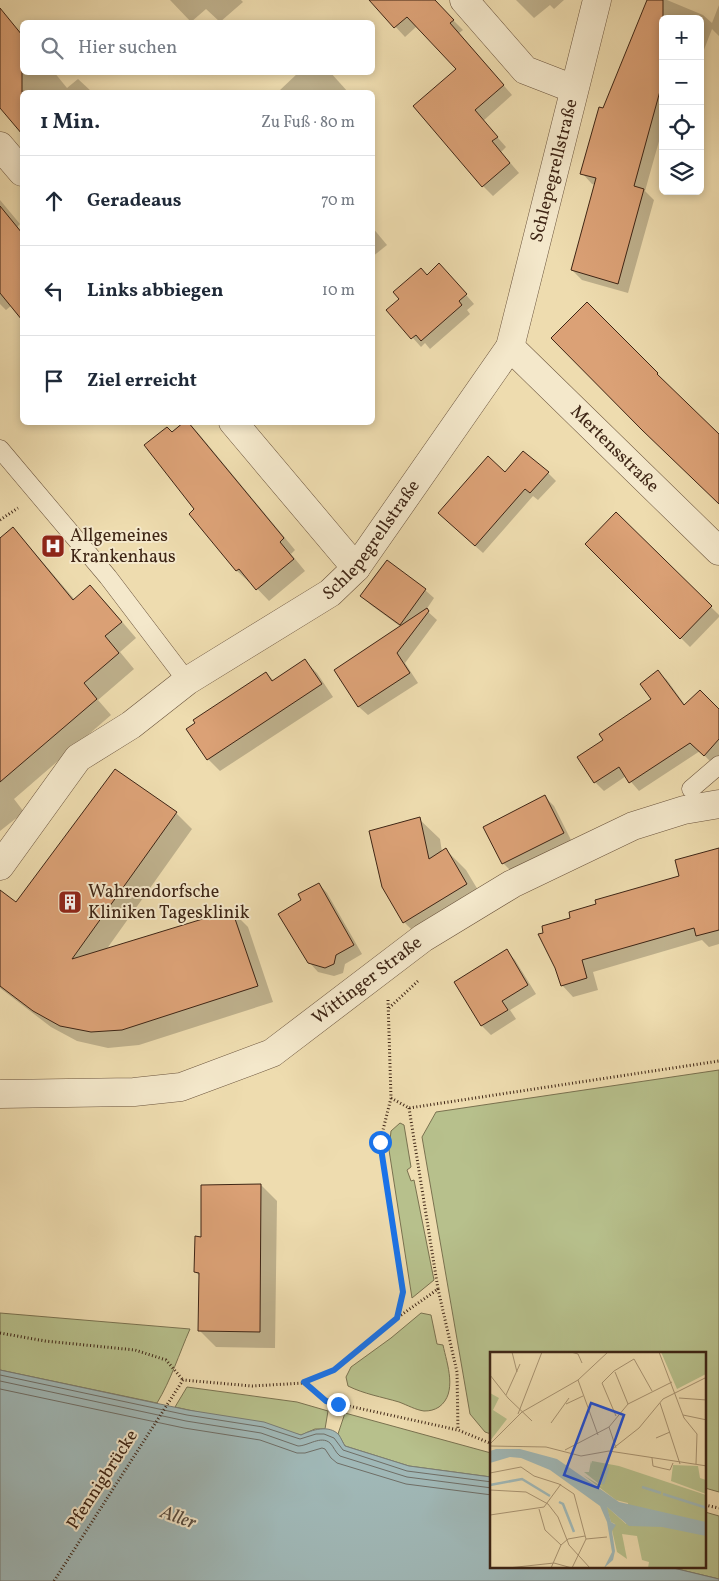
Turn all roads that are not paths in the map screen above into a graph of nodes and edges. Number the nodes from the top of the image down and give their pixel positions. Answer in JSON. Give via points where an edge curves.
{"nodes":[{"id":1,"x":464,"y":0,"type":"edge"},
{"id":2,"x":597,"y":0,"type":"edge"},
{"id":3,"x":574,"y":89,"type":"junction"},
{"id":4,"x":0,"y":146,"type":"edge"},
{"id":5,"x":20,"y":170,"type":"edge"},
{"id":6,"x":510,"y":346,"type":"junction"},
{"id":7,"x":236,"y":425,"type":"edge"},
{"id":8,"x":0,"y":449,"type":"edge"},
{"id":9,"x":719,"y":551,"type":"edge"},
{"id":10,"x":356,"y":568,"type":"junction"},
{"id":11,"x":187,"y":680,"type":"junction"},
{"id":12,"x":719,"y":765,"type":"edge"},
{"id":13,"x":691,"y":789,"type":"dead end"},
{"id":14,"x":719,"y":804,"type":"edge"},
{"id":15,"x":0,"y":866,"type":"edge"},
{"id":16,"x":0,"y":1094,"type":"edge"}],
"edges":[{"from":1,"to":3,"type":"street","name":"Schlepegrellstraße","via":[[525,70]]},
{"from":2,"to":3,"type":"street","name":"Schlepegrellstraße"},
{"from":3,"to":6,"type":"street","name":"Schlepegrellstraße"},
{"from":4,"to":5,"type":"street"},
{"from":6,"to":9,"type":"street","name":"Mertensstraße"},
{"from":6,"to":10,"type":"street","name":"Schlepegrellstraße"},
{"from":7,"to":10,"type":"street"},
{"from":8,"to":11,"type":"lane","via":[[108,577]]},
{"from":10,"to":11,"type":"street","name":"Schlepegrellstraße","via":[[330,593]]},
{"from":11,"to":15,"type":"street","name":"Schlepegrellstraße","via":[[131,725],[78,758]]},
{"from":12,"to":13,"type":"lane"},
{"from":14,"to":16,"type":"street","name":"Wittinger Straße","via":[[684,810],[633,826],[512,884],[423,938],[272,1053],[181,1086],[134,1092]]}]}
